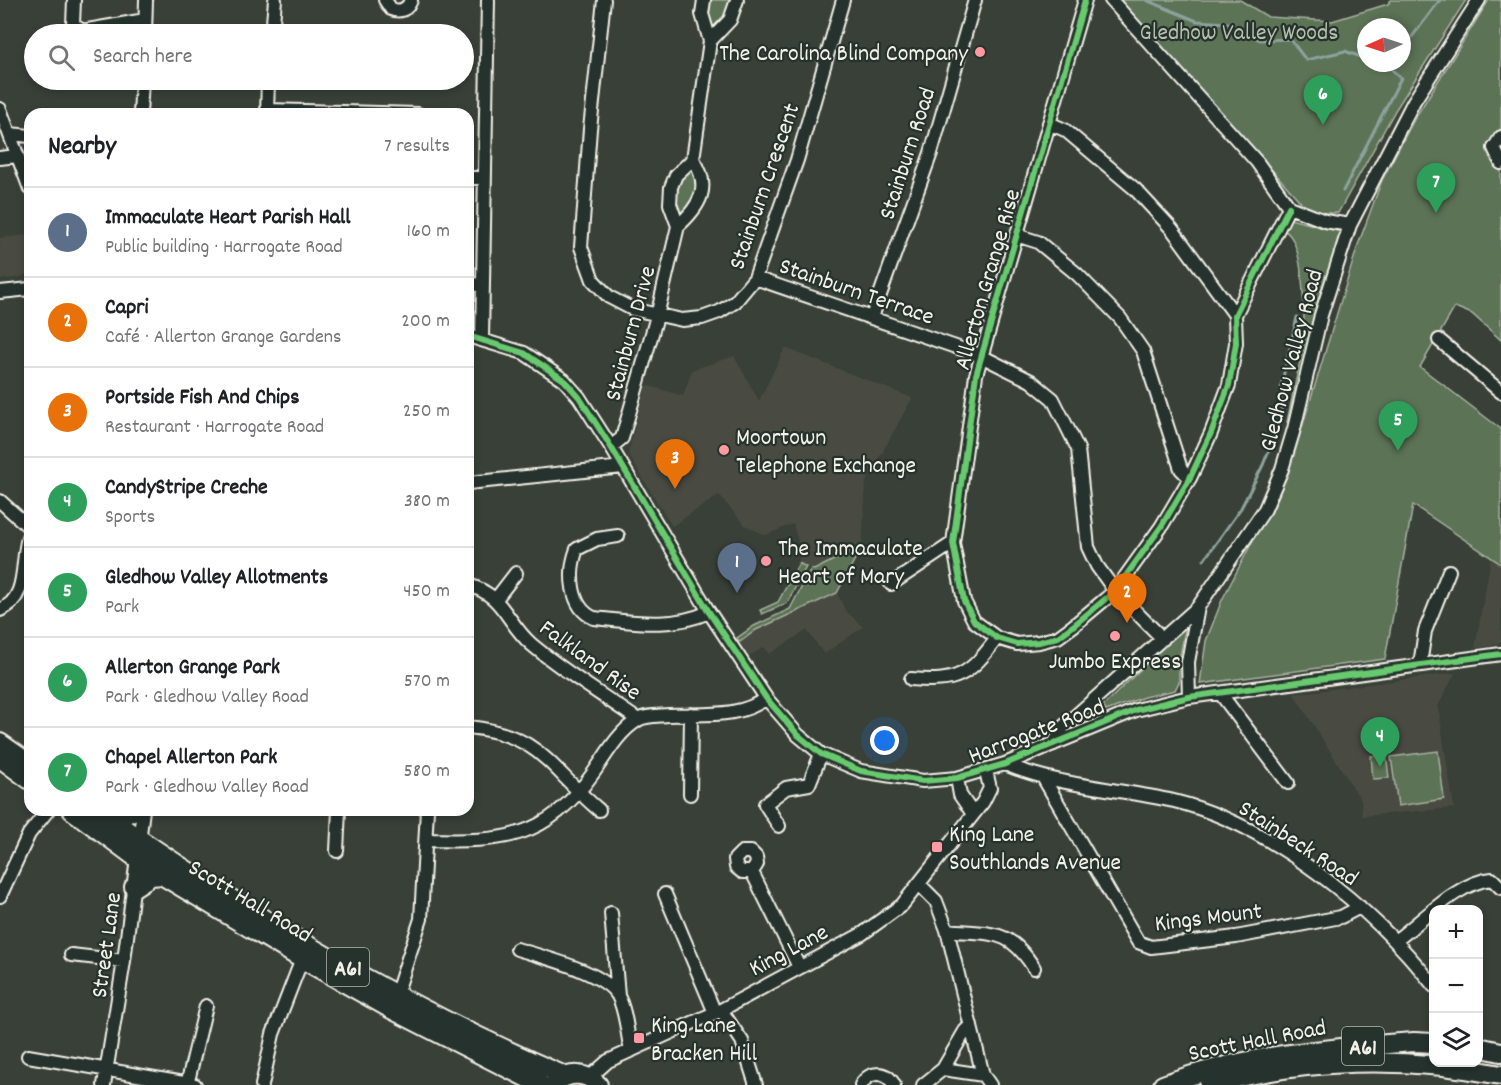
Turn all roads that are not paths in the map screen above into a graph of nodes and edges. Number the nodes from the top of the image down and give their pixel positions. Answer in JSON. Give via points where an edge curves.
{"nodes":[{"id":1,"x":74,"y":0,"type":"edge"},
{"id":2,"x":146,"y":0,"type":"edge"},
{"id":3,"x":275,"y":0,"type":"edge"},
{"id":4,"x":386,"y":0,"type":"edge"},
{"id":5,"x":411,"y":0,"type":"edge"},
{"id":6,"x":488,"y":0,"type":"edge"},
{"id":7,"x":604,"y":0,"type":"edge"},
{"id":8,"x":704,"y":0,"type":"edge"},
{"id":9,"x":737,"y":0,"type":"edge"},
{"id":10,"x":843,"y":0,"type":"edge"},
{"id":11,"x":975,"y":0,"type":"edge"},
{"id":12,"x":1085,"y":0,"type":"edge"},
{"id":13,"x":1111,"y":0,"type":"edge"},
{"id":14,"x":1479,"y":0,"type":"edge"},
{"id":15,"x":145,"y":20,"type":"junction"},
{"id":16,"x":73,"y":24,"type":"edge"},
{"id":17,"x":122,"y":24,"type":"edge"},
{"id":18,"x":145,"y":24,"type":"edge"},
{"id":19,"x":273,"y":24,"type":"edge"},
{"id":20,"x":710,"y":41,"type":"junction"},
{"id":21,"x":141,"y":90,"type":"edge"},
{"id":22,"x":268,"y":90,"type":"edge"},
{"id":23,"x":140,"y":108,"type":"edge"},
{"id":24,"x":267,"y":108,"type":"edge"},
{"id":25,"x":0,"y":109,"type":"edge"},
{"id":26,"x":1049,"y":123,"type":"junction"},
{"id":27,"x":10,"y":135,"type":"junction"},
{"id":28,"x":24,"y":136,"type":"edge"},
{"id":29,"x":1498,"y":142,"type":"edge"},
{"id":30,"x":17,"y":156,"type":"junction"},
{"id":31,"x":0,"y":158,"type":"edge"},
{"id":32,"x":693,"y":159,"type":"junction"},
{"id":33,"x":1501,"y":163,"type":"edge"},
{"id":34,"x":24,"y":174,"type":"edge"},
{"id":35,"x":474,"y":178,"type":"edge"},
{"id":36,"x":485,"y":178,"type":"junction"},
{"id":37,"x":1289,"y":207,"type":"junction"},
{"id":38,"x":1350,"y":225,"type":"junction"},
{"id":39,"x":678,"y":226,"type":"junction"},
{"id":40,"x":1016,"y":235,"type":"junction"},
{"id":41,"x":755,"y":278,"type":"junction"},
{"id":42,"x":474,"y":284,"type":"edge"},
{"id":43,"x":483,"y":286,"type":"junction"},
{"id":44,"x":24,"y":288,"type":"edge"},
{"id":45,"x":0,"y":292,"type":"edge"},
{"id":46,"x":1235,"y":315,"type":"junction"},
{"id":47,"x":657,"y":316,"type":"junction"},
{"id":48,"x":872,"y":317,"type":"junction"},
{"id":49,"x":474,"y":337,"type":"edge"},
{"id":50,"x":482,"y":339,"type":"junction"},
{"id":51,"x":1439,"y":340,"type":"dead end"},
{"id":52,"x":980,"y":355,"type":"junction"},
{"id":53,"x":1501,"y":392,"type":"edge"},
{"id":54,"x":611,"y":447,"type":"junction"},
{"id":55,"x":623,"y":467,"type":"junction"},
{"id":56,"x":1190,"y":478,"type":"junction"},
{"id":57,"x":474,"y":482,"type":"edge"},
{"id":58,"x":0,"y":501,"type":"edge"},
{"id":59,"x":24,"y":524,"type":"edge"},
{"id":60,"x":618,"y":536,"type":"dead end"},
{"id":61,"x":953,"y":543,"type":"junction"},
{"id":62,"x":24,"y":559,"type":"edge"},
{"id":63,"x":1449,"y":571,"type":"dead end"},
{"id":64,"x":516,"y":573,"type":"dead end"},
{"id":65,"x":891,"y":584,"type":"dead end"},
{"id":66,"x":474,"y":588,"type":"edge"},
{"id":67,"x":1115,"y":591,"type":"junction"},
{"id":68,"x":496,"y":599,"type":"junction"},
{"id":69,"x":1198,"y":607,"type":"junction"},
{"id":70,"x":0,"y":610,"type":"edge"},
{"id":71,"x":708,"y":612,"type":"junction"},
{"id":72,"x":997,"y":638,"type":"junction"},
{"id":73,"x":1163,"y":639,"type":"junction"},
{"id":74,"x":1501,"y":654,"type":"edge"},
{"id":75,"x":1420,"y":665,"type":"junction"},
{"id":76,"x":911,"y":679,"type":"dead end"},
{"id":77,"x":1220,"y":693,"type":"junction"},
{"id":78,"x":1189,"y":697,"type":"junction"},
{"id":79,"x":766,"y":698,"type":"junction"},
{"id":80,"x":1097,"y":698,"type":"junction"},
{"id":81,"x":691,"y":714,"type":"junction"},
{"id":82,"x":638,"y":720,"type":"junction"},
{"id":83,"x":1100,"y":726,"type":"junction"},
{"id":84,"x":474,"y":728,"type":"edge"},
{"id":85,"x":0,"y":743,"type":"edge"},
{"id":86,"x":1054,"y":744,"type":"junction"},
{"id":87,"x":821,"y":754,"type":"junction"},
{"id":88,"x":0,"y":758,"type":"edge"},
{"id":89,"x":24,"y":760,"type":"edge"},
{"id":90,"x":1005,"y":764,"type":"junction"},
{"id":91,"x":986,"y":771,"type":"junction"},
{"id":92,"x":24,"y":776,"type":"edge"},
{"id":93,"x":957,"y":778,"type":"junction"},
{"id":94,"x":1044,"y":779,"type":"junction"},
{"id":95,"x":1288,"y":783,"type":"dead end"},
{"id":96,"x":579,"y":794,"type":"junction"},
{"id":97,"x":690,"y":794,"type":"dead end"},
{"id":98,"x":599,"y":810,"type":"dead end"},
{"id":99,"x":973,"y":814,"type":"junction"},
{"id":100,"x":43,"y":816,"type":"edge"},
{"id":101,"x":80,"y":816,"type":"edge"},
{"id":102,"x":105,"y":816,"type":"edge"},
{"id":103,"x":122,"y":816,"type":"edge"},
{"id":104,"x":142,"y":816,"type":"edge"},
{"id":105,"x":339,"y":816,"type":"edge"},
{"id":106,"x":427,"y":816,"type":"edge"},
{"id":107,"x":112,"y":821,"type":"junction"},
{"id":108,"x":778,"y":826,"type":"dead end"},
{"id":109,"x":140,"y":840,"type":"junction"},
{"id":110,"x":427,"y":840,"type":"junction"},
{"id":111,"x":337,"y":851,"type":"dead end"},
{"id":112,"x":138,"y":858,"type":"junction"},
{"id":113,"x":752,"y":872,"type":"dead end"},
{"id":114,"x":162,"y":875,"type":"junction"},
{"id":115,"x":919,"y":884,"type":"junction"},
{"id":116,"x":134,"y":887,"type":"junction"},
{"id":117,"x":1501,"y":888,"type":"edge"},
{"id":118,"x":665,"y":894,"type":"dead end"},
{"id":119,"x":0,"y":895,"type":"edge"},
{"id":120,"x":1360,"y":908,"type":"junction"},
{"id":121,"x":225,"y":913,"type":"junction"},
{"id":122,"x":611,"y":913,"type":"dead end"},
{"id":123,"x":947,"y":930,"type":"junction"},
{"id":124,"x":1395,"y":940,"type":"junction"},
{"id":125,"x":517,"y":949,"type":"dead end"},
{"id":126,"x":71,"y":955,"type":"dead end"},
{"id":127,"x":302,"y":959,"type":"junction"},
{"id":128,"x":124,"y":961,"type":"junction"},
{"id":129,"x":799,"y":968,"type":"junction"},
{"id":130,"x":1034,"y":968,"type":"dead end"},
{"id":131,"x":1429,"y":980,"type":"edge"},
{"id":132,"x":396,"y":995,"type":"junction"},
{"id":133,"x":618,"y":996,"type":"junction"},
{"id":134,"x":206,"y":1006,"type":"dead end"},
{"id":135,"x":718,"y":1011,"type":"junction"},
{"id":136,"x":971,"y":1025,"type":"junction"},
{"id":137,"x":1429,"y":1043,"type":"edge"},
{"id":138,"x":1483,"y":1048,"type":"edge"},
{"id":139,"x":631,"y":1051,"type":"junction"},
{"id":140,"x":1501,"y":1052,"type":"edge"},
{"id":141,"x":28,"y":1056,"type":"dead end"},
{"id":142,"x":1429,"y":1064,"type":"edge"},
{"id":143,"x":1464,"y":1067,"type":"edge"},
{"id":144,"x":943,"y":1069,"type":"junction"},
{"id":145,"x":108,"y":1071,"type":"junction"},
{"id":146,"x":1499,"y":1076,"type":"edge"},
{"id":147,"x":1271,"y":1078,"type":"edge"},
{"id":148,"x":987,"y":1080,"type":"edge"},
{"id":149,"x":558,"y":1081,"type":"edge"},
{"id":150,"x":594,"y":1081,"type":"edge"},
{"id":151,"x":104,"y":1085,"type":"edge"},
{"id":152,"x":190,"y":1085,"type":"edge"},
{"id":153,"x":262,"y":1085,"type":"edge"},
{"id":154,"x":542,"y":1085,"type":"edge"},
{"id":155,"x":756,"y":1085,"type":"edge"},
{"id":156,"x":861,"y":1085,"type":"edge"},
{"id":157,"x":894,"y":1085,"type":"edge"},
{"id":158,"x":923,"y":1085,"type":"edge"},
{"id":159,"x":1163,"y":1085,"type":"edge"},
{"id":160,"x":1209,"y":1085,"type":"edge"}],
"edges":[{"from":1,"to":16,"type":"street"},
{"from":2,"to":15,"type":"street"},
{"from":3,"to":19,"type":"street"},
{"from":4,"to":5,"type":"street","via":[[391,9],[400,11]]},
{"from":6,"to":36,"type":"street"},
{"from":7,"to":47,"type":"street","name":"Stainburn Crescent","via":[[581,247],[593,280],[609,297]]},
{"from":8,"to":20,"type":"street","name":"Stainburn Drive","via":[[702,14]]},
{"from":9,"to":20,"type":"street","via":[[730,20]]},
{"from":10,"to":41,"type":"street","name":"Stainburn Crescent","via":[[797,160]]},
{"from":11,"to":48,"type":"street","name":"Stainburn Road","via":[[931,153]]},
{"from":12,"to":26,"type":"street","name":"Allerton Grange Rise"},
{"from":13,"to":37,"type":"street","via":[[1257,162]]},
{"from":14,"to":38,"type":"street","name":"Gledhow Valley Road","via":[[1414,101]]},
{"from":15,"to":17,"type":"street"},
{"from":15,"to":18,"type":"street"},
{"from":20,"to":32,"type":"street","name":"Stainburn Drive"},
{"from":21,"to":23,"type":"street"},
{"from":22,"to":24,"type":"street"},
{"from":25,"to":27,"type":"street"},
{"from":26,"to":40,"type":"street","name":"Allerton Grange Rise"},
{"from":26,"to":46,"type":"street","via":[[1065,130],[1135,189],[1172,229]]},
{"from":27,"to":28,"type":"street"},
{"from":27,"to":30,"type":"street"},
{"from":29,"to":33,"type":"street"},
{"from":30,"to":31,"type":"street"},
{"from":30,"to":34,"type":"street"},
{"from":32,"to":39,"type":"street","name":"Stainburn Drive","via":[[676,175],[671,187],[670,204]]},
{"from":32,"to":39,"type":"street","name":"Stainburn Drive","via":[[699,169],[701,196],[696,210]]},
{"from":35,"to":36,"type":"street"},
{"from":36,"to":43,"type":"street"},
{"from":37,"to":38,"type":"street","via":[[1325,221]]},
{"from":37,"to":46,"type":"street"},
{"from":38,"to":69,"type":"street","name":"Gledhow Valley Road","via":[[1321,315],[1282,469],[1265,509]]},
{"from":39,"to":47,"type":"street","name":"Stainburn Drive"},
{"from":40,"to":52,"type":"street","name":"Allerton Grange Rise"},
{"from":40,"to":56,"type":"street","via":[[1046,248],[1077,273],[1120,318],[1143,351],[1181,470]]},
{"from":41,"to":47,"type":"street","name":"Stainburn Crescent","via":[[735,302],[719,312],[693,320]]},
{"from":41,"to":48,"type":"street","name":"Stainburn Terrace"},
{"from":42,"to":43,"type":"street"},
{"from":43,"to":50,"type":"street"},
{"from":44,"to":45,"type":"street"},
{"from":46,"to":56,"type":"street","name":"Allerton Grange Rise","via":[[1236,343],[1229,385]]},
{"from":47,"to":54,"type":"street","name":"Stainburn Drive","via":[[622,438]]},
{"from":48,"to":52,"type":"street","name":"Stainburn Terrace"},
{"from":49,"to":50,"type":"street","name":"Harrogate Road"},
{"from":50,"to":54,"type":"street","name":"Harrogate Road","via":[[524,353],[564,380]]},
{"from":51,"to":53,"type":"street"},
{"from":52,"to":61,"type":"street","name":"Allerton Grange Rise"},
{"from":52,"to":67,"type":"street","name":"Stainburn Terrace","via":[[1031,381],[1053,399],[1062,413],[1078,449],[1088,547]]},
{"from":54,"to":55,"type":"street","name":"Harrogate Road"},
{"from":55,"to":57,"type":"street"},
{"from":55,"to":71,"type":"street","name":"Harrogate Road"},
{"from":56,"to":67,"type":"street","name":"Allerton Grange Rise"},
{"from":58,"to":59,"type":"street"},
{"from":60,"to":71,"type":"street","via":[[597,539],[577,549],[574,596],[586,614],[594,618],[670,624]]},
{"from":61,"to":65,"type":"street"},
{"from":61,"to":72,"type":"street","name":"Allerton Grange Rise","via":[[964,601],[974,621]]},
{"from":62,"to":70,"type":"street","via":[[21,586]]},
{"from":63,"to":75,"type":"street","via":[[1425,631]]},
{"from":64,"to":68,"type":"street"},
{"from":66,"to":68,"type":"street","name":"Falkland Rise"},
{"from":67,"to":72,"type":"street","name":"Allerton Grange Rise","via":[[1058,636],[1017,644]]},
{"from":67,"to":73,"type":"street","name":"Stainburn Terrace"},
{"from":68,"to":82,"type":"street","name":"Falkland Rise","via":[[530,643]]},
{"from":69,"to":73,"type":"street","name":"Gledhow Valley Road"},
{"from":69,"to":78,"type":"street","via":[[1188,662]]},
{"from":71,"to":79,"type":"street","name":"Harrogate Road"},
{"from":72,"to":76,"type":"street","via":[[983,657],[957,677],[941,681]]},
{"from":73,"to":80,"type":"street","name":"Gledhow Valley Road"},
{"from":74,"to":75,"type":"street","name":"Harrogate Road"},
{"from":75,"to":77,"type":"street","name":"Harrogate Road"},
{"from":77,"to":78,"type":"street","name":"Harrogate Road"},
{"from":77,"to":95,"type":"street"},
{"from":78,"to":83,"type":"street","name":"Harrogate Road","via":[[1136,711]]},
{"from":79,"to":81,"type":"street","via":[[748,710]]},
{"from":79,"to":87,"type":"street","name":"Harrogate Road","via":[[798,735]]},
{"from":80,"to":83,"type":"street","via":[[1095,711]]},
{"from":80,"to":86,"type":"street","name":"Gledhow Valley Road","via":[[1063,727]]},
{"from":81,"to":82,"type":"street"},
{"from":81,"to":97,"type":"street"},
{"from":82,"to":96,"type":"street","via":[[612,747]]},
{"from":83,"to":86,"type":"street","name":"Harrogate Road"},
{"from":84,"to":96,"type":"street","via":[[523,741],[556,766]]},
{"from":85,"to":89,"type":"highway"},
{"from":86,"to":90,"type":"street","name":"Harrogate Road"},
{"from":87,"to":93,"type":"street","name":"Harrogate Road","via":[[838,764],[880,774],[923,781]]},
{"from":87,"to":108,"type":"street","via":[[809,784],[786,788],[765,804]]},
{"from":88,"to":92,"type":"highway"},
{"from":90,"to":91,"type":"street","name":"Harrogate Road"},
{"from":90,"to":94,"type":"street","name":"Stainbeck Road"},
{"from":91,"to":93,"type":"street","name":"Harrogate Road"},
{"from":91,"to":99,"type":"street","name":"King Lane","via":[[990,788]]},
{"from":93,"to":99,"type":"street","via":[[960,795]]},
{"from":94,"to":120,"type":"street","name":"Stainbeck Road","via":[[1212,811],[1273,844]]},
{"from":94,"to":120,"type":"street","name":"Kings Mount","via":[[1138,942],[1151,947],[1236,937],[1341,917]]},
{"from":96,"to":98,"type":"street"},
{"from":96,"to":110,"type":"street","via":[[542,824],[509,837],[486,841]]},
{"from":99,"to":115,"type":"street","name":"King Lane"},
{"from":100,"to":119,"type":"street","via":[[29,834]]},
{"from":101,"to":112,"type":"highway","name":"Scott Hall Road","number":"A61"},
{"from":102,"to":107,"type":"highway","name":"Scott Hall Road","number":"A61"},
{"from":103,"to":107,"type":"highway"},
{"from":104,"to":109,"type":"street","name":"Street Lane"},
{"from":105,"to":111,"type":"street"},
{"from":106,"to":110,"type":"street"},
{"from":107,"to":109,"type":"highway","name":"Scott Hall Road","number":"A61"},
{"from":109,"to":112,"type":"street","name":"Street Lane"},
{"from":109,"to":121,"type":"highway","via":[[147,855]]},
{"from":109,"to":132,"type":"highway","name":"Scott Hall Road","number":"A61"},
{"from":110,"to":132,"type":"street","via":[[419,932]]},
{"from":112,"to":114,"type":"highway","name":"Scott Hall Road","number":"A61"},
{"from":112,"to":116,"type":"street","name":"Street Lane"},
{"from":113,"to":129,"type":"street"},
{"from":114,"to":116,"type":"highway","via":[[151,876]]},
{"from":114,"to":121,"type":"highway","name":"Scott Hall Road","number":"A61"},
{"from":115,"to":123,"type":"street","via":[[936,901]]},
{"from":115,"to":129,"type":"street","name":"King Lane","via":[[902,905],[862,934]]},
{"from":116,"to":128,"type":"street","name":"Street Lane"},
{"from":117,"to":124,"type":"street","via":[[1492,879],[1481,880],[1434,909]]},
{"from":118,"to":135,"type":"street"},
{"from":120,"to":124,"type":"street","name":"Stainbeck Road"},
{"from":121,"to":127,"type":"highway","name":"Scott Hall Road","number":"A61"},
{"from":122,"to":133,"type":"street"},
{"from":123,"to":130,"type":"street","via":[[1006,936]]},
{"from":123,"to":136,"type":"street"},
{"from":124,"to":131,"type":"street","name":"Stainbeck Road"},
{"from":125,"to":133,"type":"street","via":[[599,979]]},
{"from":126,"to":128,"type":"street"},
{"from":127,"to":153,"type":"street","via":[[273,1034]]},
{"from":127,"to":154,"type":"highway","name":"Scott Hall Road","number":"A61"},
{"from":128,"to":145,"type":"street","name":"Street Lane"},
{"from":129,"to":135,"type":"street","name":"King Lane"},
{"from":132,"to":149,"type":"highway","name":"Scott Hall Road","number":"A61"},
{"from":133,"to":139,"type":"street"},
{"from":134,"to":152,"type":"street"},
{"from":135,"to":139,"type":"street","name":"King Lane"},
{"from":135,"to":155,"type":"street","via":[[742,1041]]},
{"from":136,"to":144,"type":"street"},
{"from":136,"to":148,"type":"street"},
{"from":137,"to":159,"type":"highway","name":"Scott Hall Road","number":"A61","via":[[1293,1053],[1226,1065]]},
{"from":138,"to":140,"type":"highway"},
{"from":139,"to":150,"type":"street","name":"King Lane","via":[[608,1061]]},
{"from":141,"to":145,"type":"street"},
{"from":142,"to":147,"type":"highway","name":"Scott Hall Road","number":"A61","via":[[1357,1062]]},
{"from":143,"to":146,"type":"highway","name":"Scott Hall Road","number":"A61"},
{"from":144,"to":148,"type":"street"},
{"from":144,"to":158,"type":"street"},
{"from":145,"to":151,"type":"street","name":"Street Lane"},
{"from":145,"to":152,"type":"street"},
{"from":147,"to":160,"type":"highway","name":"Scott Hall Road","number":"A61"},
{"from":149,"to":150,"type":"highway","number":"A61"},
{"from":156,"to":157,"type":"street","via":[[866,1077],[878,1073],[886,1075]]}]}
